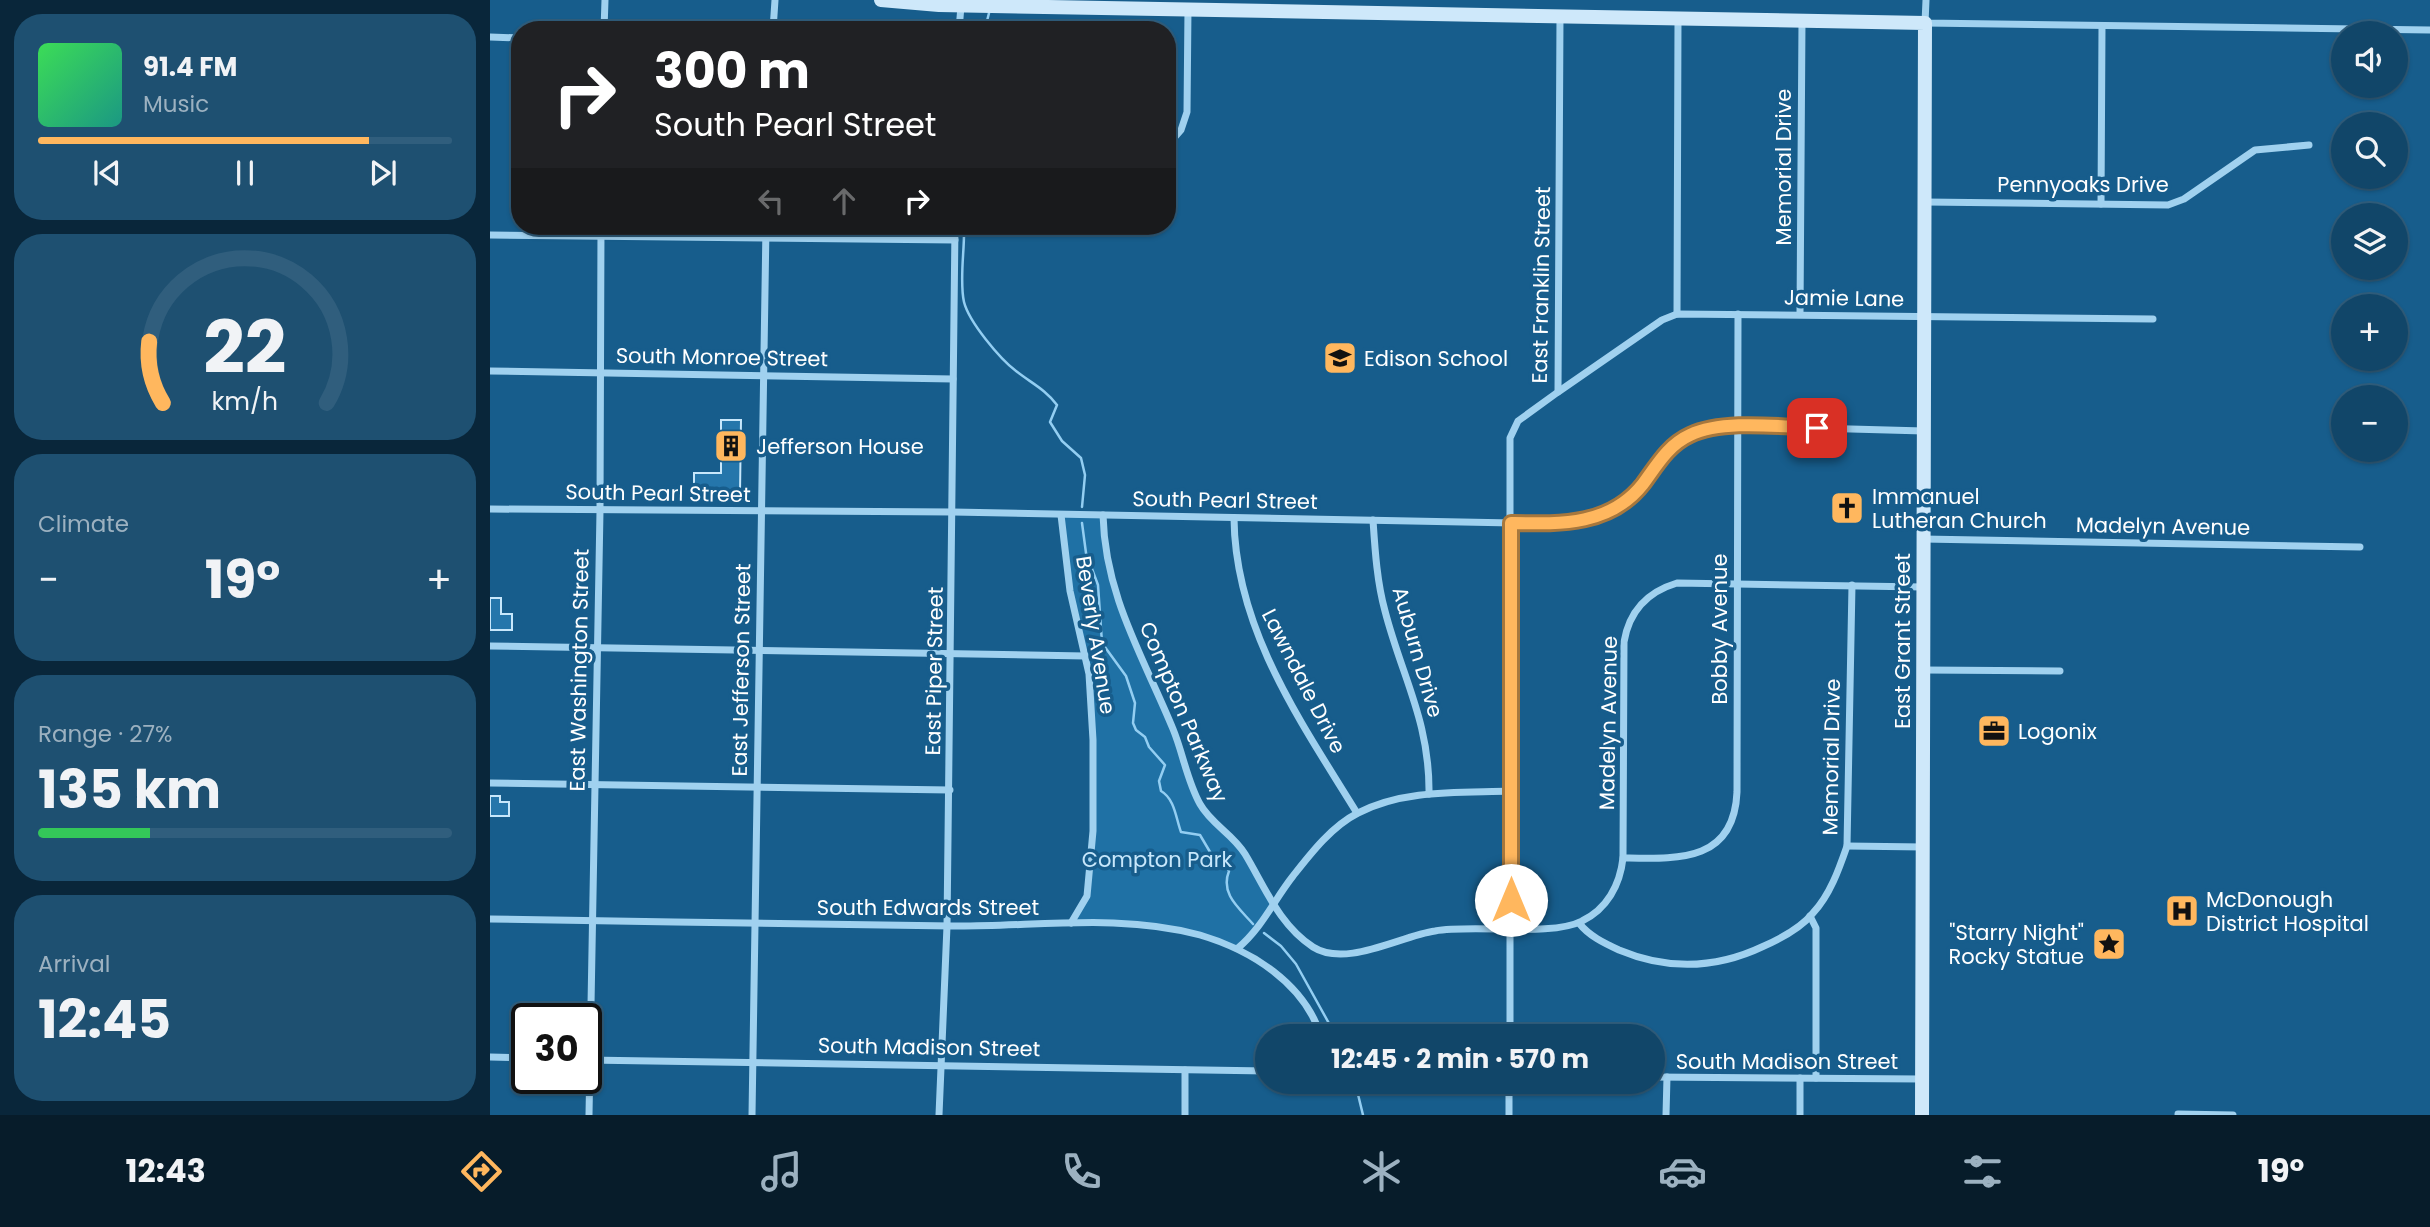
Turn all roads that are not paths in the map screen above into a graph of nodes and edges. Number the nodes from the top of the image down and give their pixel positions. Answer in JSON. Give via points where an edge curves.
{"nodes":[{"id":1,"x":605,"y":0,"type":"edge"},
{"id":2,"x":775,"y":0,"type":"edge"},
{"id":3,"x":881,"y":0,"type":"edge"},
{"id":4,"x":1926,"y":0,"type":"edge"},
{"id":5,"x":961,"y":6,"type":"junction"},
{"id":6,"x":1188,"y":8,"type":"junction"},
{"id":7,"x":1560,"y":15,"type":"junction"},
{"id":8,"x":1678,"y":18,"type":"junction"},
{"id":9,"x":604,"y":21,"type":"edge"},
{"id":10,"x":774,"y":21,"type":"edge"},
{"id":11,"x":960,"y":21,"type":"edge"},
{"id":12,"x":1802,"y":21,"type":"junction"},
{"id":13,"x":1925,"y":23,"type":"junction"},
{"id":14,"x":2102,"y":26,"type":"junction"},
{"id":15,"x":2430,"y":30,"type":"edge"},
{"id":16,"x":490,"y":37,"type":"edge"},
{"id":17,"x":511,"y":37,"type":"edge"},
{"id":18,"x":1176,"y":136,"type":"edge"},
{"id":19,"x":2309,"y":145,"type":"dead end"},
{"id":20,"x":1926,"y":202,"type":"junction"},
{"id":21,"x":2101,"y":204,"type":"junction"},
{"id":22,"x":490,"y":235,"type":"edge"},
{"id":23,"x":955,"y":235,"type":"edge"},
{"id":24,"x":601,"y":236,"type":"junction"},
{"id":25,"x":766,"y":237,"type":"junction"},
{"id":26,"x":955,"y":240,"type":"junction"},
{"id":27,"x":1800,"y":313,"type":"junction"},
{"id":28,"x":1677,"y":314,"type":"junction"},
{"id":29,"x":1738,"y":314,"type":"junction"},
{"id":30,"x":1924,"y":317,"type":"junction"},
{"id":31,"x":2153,"y":319,"type":"dead end"},
{"id":32,"x":490,"y":371,"type":"edge"},
{"id":33,"x":600,"y":373,"type":"junction"},
{"id":34,"x":764,"y":376,"type":"junction"},
{"id":35,"x":953,"y":379,"type":"junction"},
{"id":36,"x":1558,"y":392,"type":"junction"},
{"id":37,"x":1738,"y":426,"type":"junction"},
{"id":38,"x":1924,"y":431,"type":"junction"},
{"id":39,"x":490,"y":509,"type":"edge"},
{"id":40,"x":600,"y":511,"type":"junction"},
{"id":41,"x":761,"y":512,"type":"junction"},
{"id":42,"x":953,"y":512,"type":"junction"},
{"id":43,"x":1061,"y":515,"type":"junction"},
{"id":44,"x":1103,"y":515,"type":"junction"},
{"id":45,"x":1234,"y":517,"type":"junction"},
{"id":46,"x":1373,"y":520,"type":"junction"},
{"id":47,"x":1511,"y":523,"type":"junction"},
{"id":48,"x":1923,"y":539,"type":"junction"},
{"id":49,"x":2360,"y":547,"type":"dead end"},
{"id":50,"x":1737,"y":583,"type":"junction"},
{"id":51,"x":1852,"y":585,"type":"junction"},
{"id":52,"x":1923,"y":587,"type":"junction"},
{"id":53,"x":490,"y":646,"type":"edge"},
{"id":54,"x":598,"y":647,"type":"junction"},
{"id":55,"x":758,"y":651,"type":"junction"},
{"id":56,"x":951,"y":654,"type":"junction"},
{"id":57,"x":1085,"y":656,"type":"junction"},
{"id":58,"x":1924,"y":670,"type":"junction"},
{"id":59,"x":2060,"y":671,"type":"dead end"},
{"id":60,"x":490,"y":783,"type":"edge"},
{"id":61,"x":595,"y":784,"type":"junction"},
{"id":62,"x":756,"y":786,"type":"junction"},
{"id":63,"x":950,"y":790,"type":"junction"},
{"id":64,"x":1511,"y":791,"type":"junction"},
{"id":65,"x":1429,"y":794,"type":"junction"},
{"id":66,"x":1357,"y":813,"type":"junction"},
{"id":67,"x":1847,"y":846,"type":"junction"},
{"id":68,"x":1924,"y":847,"type":"junction"},
{"id":69,"x":1623,"y":858,"type":"junction"},
{"id":70,"x":1272,"y":905,"type":"junction"},
{"id":71,"x":1810,"y":916,"type":"junction"},
{"id":72,"x":490,"y":919,"type":"edge"},
{"id":73,"x":593,"y":920,"type":"junction"},
{"id":74,"x":1071,"y":923,"type":"junction"},
{"id":75,"x":1579,"y":923,"type":"junction"},
{"id":76,"x":753,"y":924,"type":"junction"},
{"id":77,"x":947,"y":926,"type":"junction"},
{"id":78,"x":1511,"y":928,"type":"junction"},
{"id":79,"x":1238,"y":948,"type":"junction"},
{"id":80,"x":590,"y":1003,"type":"edge"},
{"id":81,"x":1316,"y":1024,"type":"edge"},
{"id":82,"x":1510,"y":1024,"type":"edge"},
{"id":83,"x":490,"y":1057,"type":"edge"},
{"id":84,"x":511,"y":1058,"type":"edge"},
{"id":85,"x":602,"y":1060,"type":"edge"},
{"id":86,"x":752,"y":1062,"type":"junction"},
{"id":87,"x":943,"y":1064,"type":"junction"},
{"id":88,"x":1185,"y":1070,"type":"junction"},
{"id":89,"x":1255,"y":1071,"type":"edge"},
{"id":90,"x":1667,"y":1077,"type":"joint"},
{"id":91,"x":1800,"y":1078,"type":"junction"},
{"id":92,"x":1816,"y":1078,"type":"junction"},
{"id":93,"x":1922,"y":1079,"type":"junction"},
{"id":94,"x":589,"y":1094,"type":"edge"},
{"id":95,"x":1509,"y":1094,"type":"edge"},
{"id":96,"x":2178,"y":1114,"type":"edge"},
{"id":97,"x":589,"y":1115,"type":"edge"},
{"id":98,"x":752,"y":1115,"type":"edge"},
{"id":99,"x":939,"y":1115,"type":"edge"},
{"id":100,"x":1185,"y":1115,"type":"edge"},
{"id":101,"x":1509,"y":1115,"type":"edge"},
{"id":102,"x":1666,"y":1115,"type":"edge"},
{"id":103,"x":1800,"y":1115,"type":"edge"},
{"id":104,"x":1922,"y":1115,"type":"edge"},
{"id":105,"x":2233,"y":1115,"type":"edge"}],
"edges":[{"from":1,"to":9,"type":"street"},
{"from":2,"to":10,"type":"street"},
{"from":3,"to":5,"type":"main road"},
{"from":4,"to":13,"type":"street","name":"East Grant Street"},
{"from":5,"to":6,"type":"main road"},
{"from":5,"to":11,"type":"street"},
{"from":6,"to":7,"type":"main road"},
{"from":6,"to":18,"type":"street","via":[[1187,112]]},
{"from":7,"to":8,"type":"main road"},
{"from":7,"to":36,"type":"street","name":"East Franklin Street"},
{"from":8,"to":12,"type":"main road"},
{"from":8,"to":28,"type":"street"},
{"from":12,"to":13,"type":"main road"},
{"from":12,"to":27,"type":"street","name":"Memorial Drive"},
{"from":13,"to":14,"type":"street"},
{"from":13,"to":20,"type":"main road","name":"East Grant Street"},
{"from":14,"to":15,"type":"street"},
{"from":14,"to":21,"type":"street"},
{"from":16,"to":17,"type":"street"},
{"from":19,"to":21,"type":"street","name":"Pennyoaks Drive","via":[[2255,150],[2168,205]]},
{"from":20,"to":21,"type":"street","name":"Pennyoaks Drive"},
{"from":20,"to":30,"type":"main road","name":"East Grant Street"},
{"from":22,"to":24,"type":"street"},
{"from":23,"to":26,"type":"street","name":"East Piper Street"},
{"from":24,"to":25,"type":"street"},
{"from":24,"to":33,"type":"street","name":"East Washington Street"},
{"from":25,"to":26,"type":"street"},
{"from":25,"to":34,"type":"street","name":"East Jefferson Street"},
{"from":26,"to":35,"type":"street","name":"East Piper Street"},
{"from":27,"to":29,"type":"street","name":"Jamie Lane"},
{"from":27,"to":30,"type":"street","name":"Jamie Lane"},
{"from":28,"to":29,"type":"street","name":"Jamie Lane"},
{"from":28,"to":36,"type":"street","name":"Jamie Lane","via":[[1661,320]]},
{"from":29,"to":37,"type":"street","name":"Bobby Avenue"},
{"from":30,"to":31,"type":"street","name":"Jamie Lane"},
{"from":30,"to":38,"type":"main road","name":"East Grant Street"},
{"from":32,"to":33,"type":"street","name":"South Monroe Street"},
{"from":33,"to":34,"type":"street","name":"South Monroe Street"},
{"from":33,"to":40,"type":"street","name":"East Washington Street"},
{"from":34,"to":35,"type":"street","name":"South Monroe Street"},
{"from":34,"to":41,"type":"street","name":"East Jefferson Street"},
{"from":35,"to":42,"type":"street","name":"East Piper Street"},
{"from":36,"to":47,"type":"street","name":"East Franklin Street","via":[[1522,417],[1513,429]]},
{"from":37,"to":38,"type":"street","name":"South Pearl Street"},
{"from":37,"to":47,"type":"street","name":"South Pearl Street","via":[[1699,431],[1681,440],[1638,490],[1606,513],[1572,523]]},
{"from":37,"to":50,"type":"street","name":"Bobby Avenue"},
{"from":38,"to":48,"type":"main road","name":"East Grant Street"},
{"from":39,"to":40,"type":"street","name":"South Pearl Street"},
{"from":40,"to":41,"type":"street","name":"South Pearl Street"},
{"from":40,"to":54,"type":"street","name":"East Washington Street"},
{"from":41,"to":42,"type":"street","name":"South Pearl Street"},
{"from":41,"to":55,"type":"street","name":"East Jefferson Street"},
{"from":42,"to":43,"type":"street","name":"South Pearl Street"},
{"from":42,"to":56,"type":"street","name":"East Piper Street"},
{"from":43,"to":44,"type":"street","name":"South Pearl Street"},
{"from":43,"to":57,"type":"street","name":"Beverly Avenue","via":[[1070,591]]},
{"from":44,"to":45,"type":"street","name":"South Pearl Street"},
{"from":44,"to":70,"type":"street","name":"Compton Parkway","via":[[1104,551],[1113,590],[1174,731],[1196,797],[1215,824],[1243,850]]},
{"from":45,"to":46,"type":"street","name":"South Pearl Street"},
{"from":45,"to":66,"type":"street","name":"Lawndale Drive","via":[[1239,571],[1255,630],[1292,704]]},
{"from":46,"to":47,"type":"street","name":"South Pearl Street"},
{"from":46,"to":65,"type":"street","name":"Auburn Drive","via":[[1385,611],[1422,723]]},
{"from":47,"to":64,"type":"street","name":"East Franklin Street"},
{"from":48,"to":49,"type":"street","name":"Madelyn Avenue"},
{"from":48,"to":52,"type":"main road","name":"East Grant Street"},
{"from":50,"to":51,"type":"street","name":"Madelyn Avenue"},
{"from":50,"to":69,"type":"street","name":"Madelyn Avenue","via":[[1667,586],[1641,604],[1629,621],[1624,642]]},
{"from":50,"to":69,"type":"street","name":"Bobby Avenue","via":[[1734,813],[1724,833],[1699,853],[1678,859]]},
{"from":51,"to":52,"type":"street","name":"Madelyn Avenue"},
{"from":51,"to":67,"type":"street","name":"Memorial Drive"},
{"from":52,"to":58,"type":"main road","name":"East Grant Street"},
{"from":53,"to":54,"type":"street"},
{"from":54,"to":55,"type":"street"},
{"from":54,"to":61,"type":"street","name":"East Washington Street"},
{"from":55,"to":56,"type":"street"},
{"from":55,"to":62,"type":"street","name":"East Jefferson Street"},
{"from":56,"to":57,"type":"street"},
{"from":56,"to":63,"type":"street","name":"East Piper Street"},
{"from":57,"to":74,"type":"street","name":"Beverly Avenue","via":[[1092,711],[1093,831],[1087,896]]},
{"from":58,"to":59,"type":"street"},
{"from":58,"to":68,"type":"main road","name":"East Grant Street"},
{"from":60,"to":61,"type":"street"},
{"from":61,"to":62,"type":"street"},
{"from":61,"to":73,"type":"street","name":"East Washington Street"},
{"from":62,"to":63,"type":"street"},
{"from":62,"to":76,"type":"street","name":"East Jefferson Street"},
{"from":63,"to":77,"type":"street","name":"East Piper Street"},
{"from":64,"to":65,"type":"street"},
{"from":64,"to":78,"type":"street","name":"East Franklin Street"},
{"from":65,"to":66,"type":"street"},
{"from":66,"to":70,"type":"street","via":[[1322,842]]},
{"from":67,"to":68,"type":"street"},
{"from":67,"to":71,"type":"street","name":"Memorial Drive","via":[[1832,884]]},
{"from":68,"to":93,"type":"main road","name":"East Grant Street"},
{"from":69,"to":75,"type":"street","name":"Madelyn Avenue","via":[[1613,892],[1598,911]]},
{"from":70,"to":78,"type":"street","via":[[1312,947],[1336,955],[1437,930]]},
{"from":70,"to":79,"type":"street","via":[[1257,930]]},
{"from":71,"to":75,"type":"street","name":"Memorial Drive","via":[[1787,935],[1743,956],[1693,966],[1629,954],[1591,935]]},
{"from":71,"to":92,"type":"street","via":[[1816,928]]},
{"from":72,"to":73,"type":"street","name":"South Edwards Street"},
{"from":73,"to":76,"type":"street","name":"South Edwards Street"},
{"from":73,"to":80,"type":"street","name":"East Washington Street"},
{"from":74,"to":77,"type":"street","name":"South Edwards Street"},
{"from":74,"to":79,"type":"street","name":"South Edwards Street","via":[[1182,931]]},
{"from":75,"to":78,"type":"street","via":[[1566,928]]},
{"from":76,"to":77,"type":"street","name":"South Edwards Street"},
{"from":76,"to":86,"type":"street","name":"East Jefferson Street"},
{"from":77,"to":87,"type":"street","name":"East Piper Street"},
{"from":78,"to":82,"type":"street","name":"East Franklin Street"},
{"from":79,"to":81,"type":"street","name":"South Edwards Street","via":[[1297,993]]},
{"from":83,"to":84,"type":"street"},
{"from":85,"to":86,"type":"street","name":"South Madison Street"},
{"from":86,"to":87,"type":"street","name":"South Madison Street"},
{"from":86,"to":98,"type":"street","name":"East Jefferson Street"},
{"from":87,"to":88,"type":"street","name":"South Madison Street"},
{"from":87,"to":99,"type":"street","name":"East Piper Street"},
{"from":88,"to":89,"type":"street","name":"South Madison Street"},
{"from":88,"to":100,"type":"street"},
{"from":90,"to":91,"type":"street","name":"South Madison Street"},
{"from":90,"to":102,"type":"street"},
{"from":91,"to":92,"type":"street","name":"South Madison Street"},
{"from":91,"to":103,"type":"street"},
{"from":92,"to":93,"type":"street","name":"South Madison Street"},
{"from":93,"to":104,"type":"main road","name":"East Grant Street"},
{"from":94,"to":97,"type":"street","name":"East Washington Street"},
{"from":95,"to":101,"type":"street"},
{"from":96,"to":105,"type":"street"}]}
